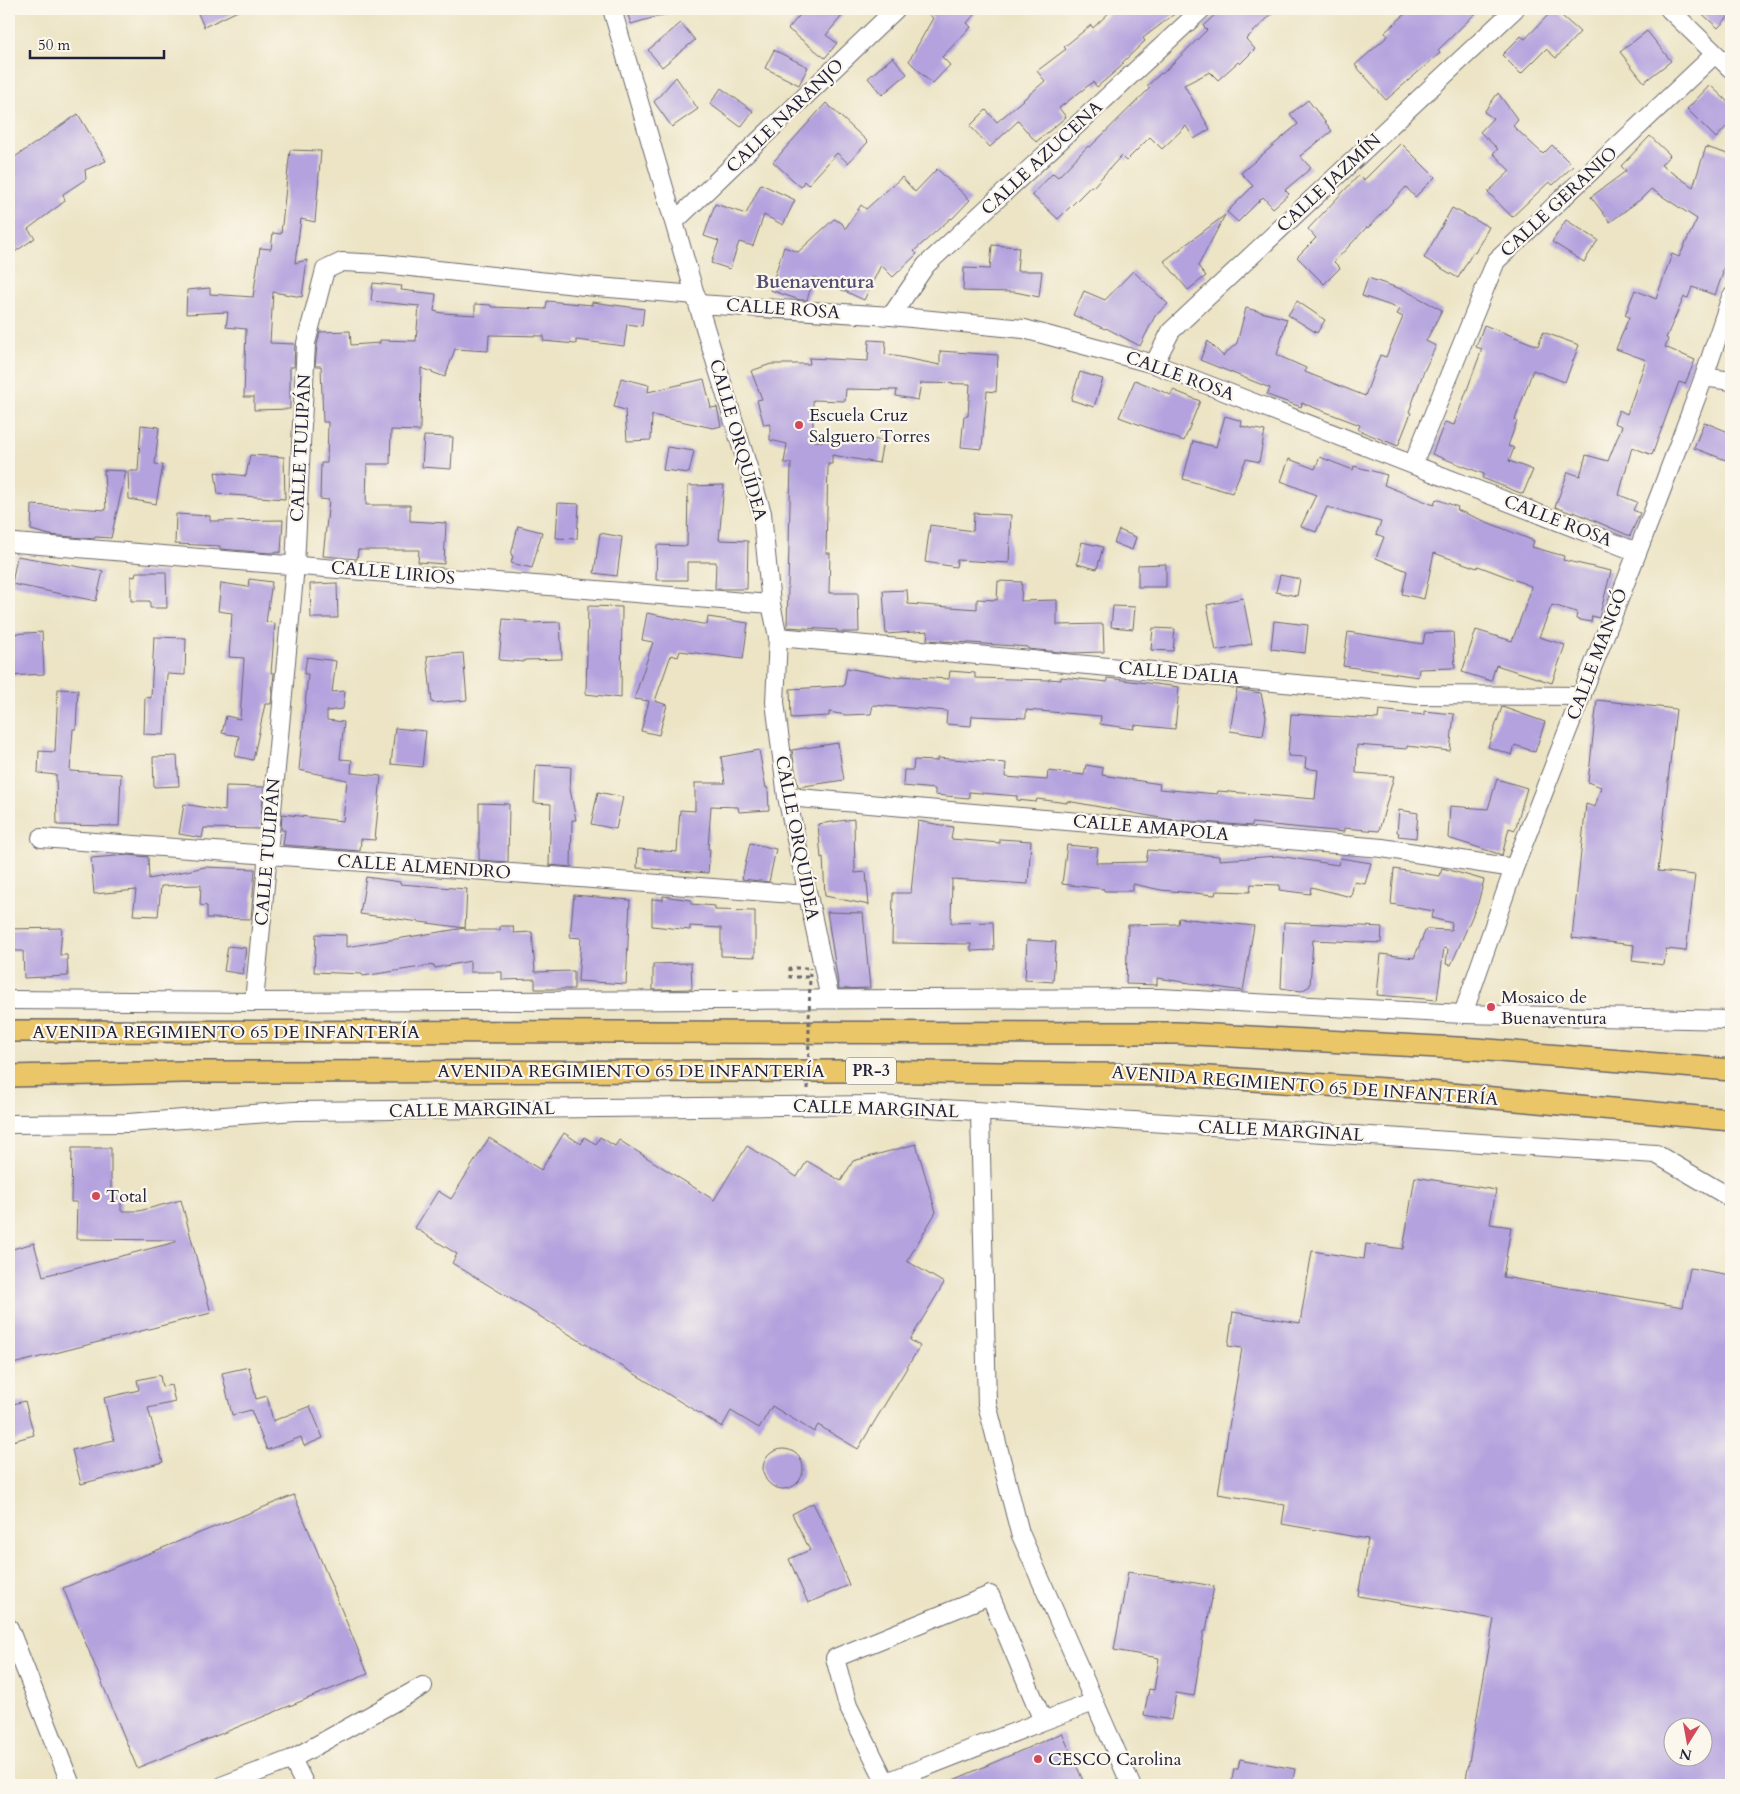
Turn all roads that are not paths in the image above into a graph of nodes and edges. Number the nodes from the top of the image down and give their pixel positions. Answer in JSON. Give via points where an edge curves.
{"nodes":[{"id":1,"x":612,"y":9,"type":"edge"},
{"id":2,"x":896,"y":9,"type":"edge"},
{"id":3,"x":1202,"y":9,"type":"edge"},
{"id":4,"x":1515,"y":9,"type":"edge"},
{"id":5,"x":1669,"y":9,"type":"edge"},
{"id":6,"x":1715,"y":54,"type":"junction"},
{"id":7,"x":1731,"y":69,"type":"edge"},
{"id":8,"x":674,"y":222,"type":"junction"},
{"id":9,"x":1731,"y":297,"type":"edge"},
{"id":10,"x":697,"y":299,"type":"junction"},
{"id":11,"x":891,"y":316,"type":"junction"},
{"id":12,"x":1154,"y":364,"type":"junction"},
{"id":13,"x":1704,"y":377,"type":"junction"},
{"id":14,"x":1731,"y":381,"type":"edge"},
{"id":15,"x":1413,"y":464,"type":"junction"},
{"id":16,"x":15,"y":542,"type":"dead end"},
{"id":17,"x":1637,"y":552,"type":"junction"},
{"id":18,"x":295,"y":566,"type":"junction"},
{"id":19,"x":771,"y":604,"type":"junction"},
{"id":20,"x":778,"y":637,"type":"junction"},
{"id":21,"x":1582,"y":696,"type":"junction"},
{"id":22,"x":787,"y":797,"type":"junction"},
{"id":23,"x":41,"y":838,"type":"dead end"},
{"id":24,"x":268,"y":855,"type":"junction"},
{"id":25,"x":1514,"y":868,"type":"junction"},
{"id":26,"x":807,"y":895,"type":"junction"},
{"id":27,"x":830,"y":999,"type":"junction"},
{"id":28,"x":9,"y":1000,"type":"edge"},
{"id":29,"x":254,"y":1002,"type":"junction"},
{"id":30,"x":1463,"y":1014,"type":"junction"},
{"id":31,"x":1731,"y":1020,"type":"edge"},
{"id":32,"x":9,"y":1031,"type":"edge"},
{"id":33,"x":1731,"y":1070,"type":"edge"},
{"id":34,"x":9,"y":1076,"type":"edge"},
{"id":35,"x":980,"y":1113,"type":"junction"},
{"id":36,"x":1731,"y":1120,"type":"edge"},
{"id":37,"x":9,"y":1124,"type":"edge"},
{"id":38,"x":1731,"y":1198,"type":"edge"},
{"id":39,"x":9,"y":1628,"type":"edge"},
{"id":40,"x":423,"y":1686,"type":"dead end"},
{"id":41,"x":1094,"y":1702,"type":"junction"},
{"id":42,"x":1043,"y":1722,"type":"junction"},
{"id":43,"x":292,"y":1759,"type":"junction"},
{"id":44,"x":887,"y":1784,"type":"edge"},
{"id":45,"x":71,"y":1785,"type":"edge"},
{"id":46,"x":224,"y":1785,"type":"edge"},
{"id":47,"x":305,"y":1785,"type":"edge"},
{"id":48,"x":1131,"y":1785,"type":"edge"}],
"edges":[{"from":1,"to":8,"type":"street","name":"CALLE ORQUÍDEA"},
{"from":2,"to":8,"type":"street","name":"CALLE NARANJO"},
{"from":3,"to":11,"type":"street","name":"CALLE AZUCENA","via":[[926,265]]},
{"from":4,"to":12,"type":"street","name":"CALLE JAZMÍN","via":[[1171,331]]},
{"from":5,"to":6,"type":"street"},
{"from":6,"to":7,"type":"street"},
{"from":6,"to":15,"type":"street","name":"CALLE GERANIO","via":[[1496,262]]},
{"from":8,"to":10,"type":"street","name":"CALLE ORQUÍDEA"},
{"from":9,"to":13,"type":"street","name":"CALLE MANGÓ"},
{"from":10,"to":11,"type":"street","name":"CALLE ROSA"},
{"from":10,"to":18,"type":"street","name":"CALLE TULIPÁN","via":[[384,264],[342,262],[325,270],[306,343]]},
{"from":10,"to":19,"type":"street","name":"CALLE ORQUÍDEA","via":[[762,513]]},
{"from":11,"to":12,"type":"street","name":"CALLE ROSA","via":[[1024,329]]},
{"from":12,"to":15,"type":"street","name":"CALLE ROSA"},
{"from":13,"to":14,"type":"street"},
{"from":13,"to":17,"type":"street","name":"CALLE MANGÓ"},
{"from":15,"to":17,"type":"street","name":"CALLE ROSA"},
{"from":16,"to":18,"type":"street","name":"CALLE LIRIOS"},
{"from":17,"to":21,"type":"street","name":"CALLE MANGÓ"},
{"from":18,"to":19,"type":"street","name":"CALLE LIRIOS"},
{"from":18,"to":24,"type":"street","name":"CALLE TULIPÁN"},
{"from":19,"to":20,"type":"street","name":"CALLE ORQUÍDEA"},
{"from":20,"to":21,"type":"street","name":"CALLE DALIA","via":[[1417,695]]},
{"from":20,"to":22,"type":"street","name":"CALLE ORQUÍDEA","via":[[774,702]]},
{"from":21,"to":25,"type":"street","name":"CALLE MANGÓ"},
{"from":22,"to":25,"type":"street","name":"CALLE AMAPOLA","via":[[1382,848]]},
{"from":22,"to":26,"type":"street","name":"CALLE ORQUÍDEA"},
{"from":23,"to":24,"type":"street","name":"CALLE ALMENDRO"},
{"from":24,"to":26,"type":"street","name":"CALLE ALMENDRO"},
{"from":24,"to":29,"type":"street","name":"CALLE TULIPÁN"},
{"from":25,"to":30,"type":"street","name":"CALLE MANGÓ"},
{"from":26,"to":27,"type":"street","name":"CALLE ORQUÍDEA"},
{"from":27,"to":29,"type":"street"},
{"from":27,"to":30,"type":"street","via":[[1159,998]]},
{"from":28,"to":29,"type":"street"},
{"from":30,"to":31,"type":"street"},
{"from":32,"to":33,"type":"main road","name":"AVENIDA REGIMIENTO 65 DE INFANTERÍA","number":"PR-3","via":[[1177,1033],[1476,1049]]},
{"from":34,"to":36,"type":"main road","name":"AVENIDA REGIMIENTO 65 DE INFANTERÍA","number":"PR-3","via":[[183,1072],[834,1070],[1180,1075],[1429,1092]]},
{"from":35,"to":37,"type":"street","name":"CALLE MARGINAL","via":[[880,1106],[295,1111],[128,1123]]},
{"from":35,"to":38,"type":"street","name":"CALLE MARGINAL","via":[[1656,1154]]},
{"from":35,"to":41,"type":"street","via":[[987,1404],[1020,1534]]},
{"from":39,"to":45,"type":"street"},
{"from":40,"to":43,"type":"street"},
{"from":41,"to":42,"type":"street"},
{"from":41,"to":48,"type":"street"},
{"from":42,"to":44,"type":"street"},
{"from":42,"to":44,"type":"street","via":[[990,1595],[834,1658],[848,1706]]},
{"from":43,"to":46,"type":"street"},
{"from":43,"to":47,"type":"street"}]}
